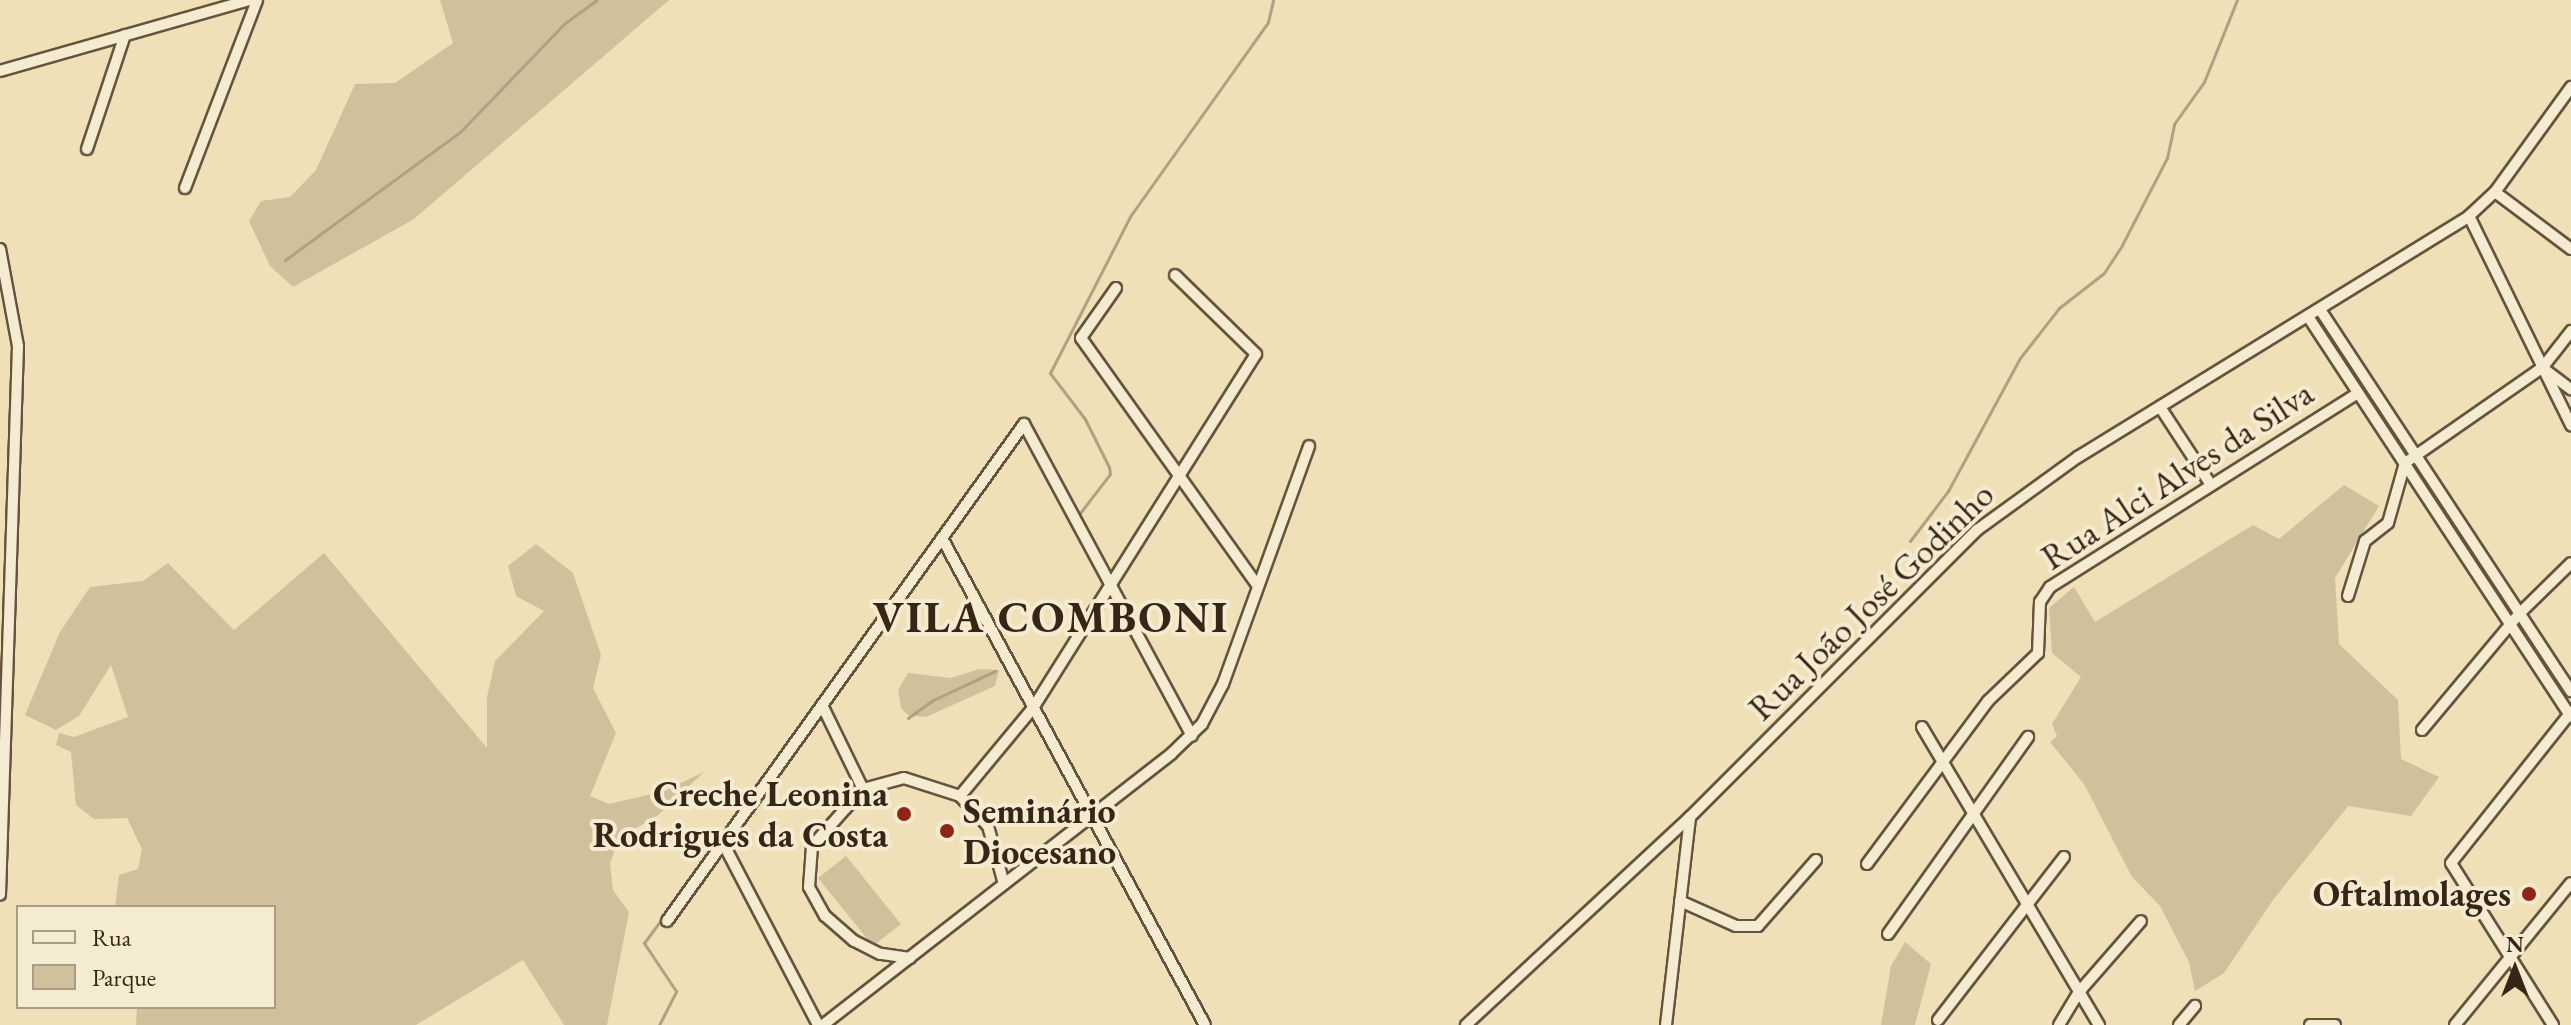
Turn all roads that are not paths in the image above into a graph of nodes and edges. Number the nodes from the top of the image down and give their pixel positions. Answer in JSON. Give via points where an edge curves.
{"nodes":[{"id":1,"x":249,"y":0,"type":"edge"},
{"id":2,"x":257,"y":0,"type":"edge"},
{"id":3,"x":125,"y":35,"type":"junction"},
{"id":4,"x":0,"y":71,"type":"edge"},
{"id":5,"x":2570,"y":89,"type":"edge"},
{"id":6,"x":87,"y":149,"type":"dead end"},
{"id":7,"x":185,"y":188,"type":"dead end"},
{"id":8,"x":2495,"y":192,"type":"junction"},
{"id":9,"x":2469,"y":216,"type":"junction"},
{"id":10,"x":0,"y":249,"type":"edge"},
{"id":11,"x":2571,"y":249,"type":"edge"},
{"id":12,"x":1175,"y":275,"type":"dead end"},
{"id":13,"x":1116,"y":288,"type":"dead end"},
{"id":14,"x":2321,"y":311,"type":"junction"},
{"id":15,"x":2309,"y":318,"type":"junction"},
{"id":16,"x":2571,"y":331,"type":"edge"},
{"id":17,"x":2543,"y":367,"type":"junction"},
{"id":18,"x":2571,"y":389,"type":"edge"},
{"id":19,"x":2358,"y":393,"type":"junction"},
{"id":20,"x":2160,"y":407,"type":"junction"},
{"id":21,"x":2571,"y":425,"type":"edge"},
{"id":22,"x":1309,"y":446,"type":"dead end"},
{"id":23,"x":2416,"y":455,"type":"junction"},
{"id":24,"x":2405,"y":463,"type":"junction"},
{"id":25,"x":1179,"y":475,"type":"junction"},
{"id":26,"x":2211,"y":485,"type":"junction"},
{"id":27,"x":942,"y":538,"type":"junction"},
{"id":28,"x":2571,"y":563,"type":"edge"},
{"id":29,"x":1111,"y":585,"type":"junction"},
{"id":30,"x":1258,"y":586,"type":"junction"},
{"id":31,"x":2348,"y":596,"type":"dead end"},
{"id":32,"x":2520,"y":613,"type":"junction"},
{"id":33,"x":2510,"y":624,"type":"junction"},
{"id":34,"x":2571,"y":691,"type":"edge"},
{"id":35,"x":822,"y":705,"type":"junction"},
{"id":36,"x":1033,"y":708,"type":"junction"},
{"id":37,"x":2570,"y":714,"type":"edge"},
{"id":38,"x":1922,"y":727,"type":"dead end"},
{"id":39,"x":2422,"y":730,"type":"dead end"},
{"id":40,"x":1192,"y":736,"type":"junction"},
{"id":41,"x":2028,"y":737,"type":"dead end"},
{"id":42,"x":1943,"y":762,"type":"junction"},
{"id":43,"x":863,"y":789,"type":"junction"},
{"id":44,"x":960,"y":796,"type":"junction"},
{"id":45,"x":1974,"y":814,"type":"junction"},
{"id":46,"x":1092,"y":816,"type":"junction"},
{"id":47,"x":1690,"y":817,"type":"junction"},
{"id":48,"x":723,"y":843,"type":"junction"},
{"id":49,"x":2064,"y":857,"type":"dead end"},
{"id":50,"x":1816,"y":860,"type":"dead end"},
{"id":51,"x":1867,"y":864,"type":"dead end"},
{"id":52,"x":2571,"y":883,"type":"edge"},
{"id":53,"x":1004,"y":884,"type":"junction"},
{"id":54,"x":0,"y":895,"type":"edge"},
{"id":55,"x":1680,"y":901,"type":"junction"},
{"id":56,"x":2028,"y":905,"type":"junction"},
{"id":57,"x":667,"y":921,"type":"dead end"},
{"id":58,"x":2141,"y":921,"type":"dead end"},
{"id":59,"x":1888,"y":934,"type":"dead end"},
{"id":60,"x":910,"y":958,"type":"junction"},
{"id":61,"x":2509,"y":959,"type":"junction"},
{"id":62,"x":2079,"y":992,"type":"junction"},
{"id":63,"x":2195,"y":1006,"type":"dead end"},
{"id":64,"x":1938,"y":1020,"type":"dead end"},
{"id":65,"x":2333,"y":1024,"type":"edge"},
{"id":66,"x":821,"y":1025,"type":"edge"},
{"id":67,"x":1205,"y":1025,"type":"edge"},
{"id":68,"x":1466,"y":1025,"type":"edge"},
{"id":69,"x":1666,"y":1025,"type":"edge"},
{"id":70,"x":2059,"y":1025,"type":"edge"},
{"id":71,"x":2099,"y":1025,"type":"edge"},
{"id":72,"x":2179,"y":1025,"type":"edge"},
{"id":73,"x":2310,"y":1025,"type":"edge"},
{"id":74,"x":2455,"y":1025,"type":"edge"},
{"id":75,"x":2553,"y":1025,"type":"edge"}],
"edges":[{"from":1,"to":3,"type":"street"},
{"from":2,"to":7,"type":"street"},
{"from":3,"to":4,"type":"street"},
{"from":3,"to":6,"type":"street"},
{"from":5,"to":8,"type":"street","name":"Rua João José Godinho"},
{"from":8,"to":9,"type":"street","name":"Rua João José Godinho"},
{"from":8,"to":11,"type":"street"},
{"from":9,"to":14,"type":"street","name":"Rua João José Godinho"},
{"from":9,"to":17,"type":"street"},
{"from":10,"to":54,"type":"street","via":[[13,307],[18,373]]},
{"from":12,"to":25,"type":"street","via":[[1256,354]]},
{"from":13,"to":25,"type":"street","via":[[1081,338]]},
{"from":14,"to":15,"type":"street","name":"Rua João José Godinho"},
{"from":14,"to":23,"type":"street"},
{"from":15,"to":19,"type":"street"},
{"from":15,"to":20,"type":"street","name":"Rua João José Godinho"},
{"from":16,"to":17,"type":"street"},
{"from":17,"to":18,"type":"street"},
{"from":17,"to":21,"type":"street"},
{"from":17,"to":23,"type":"street"},
{"from":19,"to":24,"type":"street"},
{"from":19,"to":26,"type":"street","name":"Rua Alci Alves da Silva"},
{"from":20,"to":26,"type":"street"},
{"from":20,"to":47,"type":"street","name":"Rua João José Godinho","via":[[2052,474],[1967,539]]},
{"from":22,"to":30,"type":"street"},
{"from":23,"to":24,"type":"street"},
{"from":23,"to":32,"type":"street"},
{"from":24,"to":31,"type":"street","via":[[2388,523],[2365,541]]},
{"from":24,"to":33,"type":"street"},
{"from":25,"to":29,"type":"street"},
{"from":25,"to":30,"type":"street"},
{"from":26,"to":42,"type":"street","name":"Rua Alci Alves da Silva","via":[[2050,587],[2040,613],[2038,653],[1988,701]]},
{"from":27,"to":29,"type":"street","via":[[1024,424]]},
{"from":27,"to":35,"type":"street"},
{"from":27,"to":36,"type":"street"},
{"from":28,"to":32,"type":"street"},
{"from":29,"to":36,"type":"street"},
{"from":29,"to":40,"type":"street"},
{"from":30,"to":40,"type":"street","via":[[1217,697]]},
{"from":32,"to":33,"type":"street"},
{"from":32,"to":34,"type":"street"},
{"from":33,"to":37,"type":"street"},
{"from":33,"to":39,"type":"street"},
{"from":35,"to":43,"type":"street"},
{"from":35,"to":48,"type":"street"},
{"from":36,"to":44,"type":"street"},
{"from":36,"to":46,"type":"street"},
{"from":37,"to":61,"type":"street","via":[[2451,863]]},
{"from":38,"to":42,"type":"street"},
{"from":40,"to":46,"type":"street"},
{"from":41,"to":45,"type":"street"},
{"from":42,"to":45,"type":"street"},
{"from":42,"to":51,"type":"street"},
{"from":43,"to":44,"type":"street","via":[[904,778]]},
{"from":43,"to":60,"type":"street","via":[[812,846],[809,887],[825,916],[854,941],[880,954]]},
{"from":44,"to":53,"type":"street","via":[[988,826]]},
{"from":45,"to":56,"type":"street"},
{"from":45,"to":59,"type":"street"},
{"from":46,"to":53,"type":"street"},
{"from":46,"to":67,"type":"street"},
{"from":47,"to":55,"type":"street"},
{"from":47,"to":68,"type":"street","name":"Rua João José Godinho"},
{"from":48,"to":57,"type":"street"},
{"from":48,"to":66,"type":"street"},
{"from":49,"to":56,"type":"street"},
{"from":50,"to":55,"type":"street","via":[[1758,926],[1736,926]]},
{"from":52,"to":61,"type":"street"},
{"from":53,"to":60,"type":"street"},
{"from":55,"to":69,"type":"street"},
{"from":56,"to":62,"type":"street"},
{"from":56,"to":64,"type":"street"},
{"from":58,"to":62,"type":"street"},
{"from":60,"to":66,"type":"street"},
{"from":61,"to":74,"type":"street"},
{"from":61,"to":75,"type":"street"},
{"from":62,"to":70,"type":"street"},
{"from":62,"to":71,"type":"street"},
{"from":63,"to":72,"type":"street"},
{"from":65,"to":73,"type":"street"}]}
